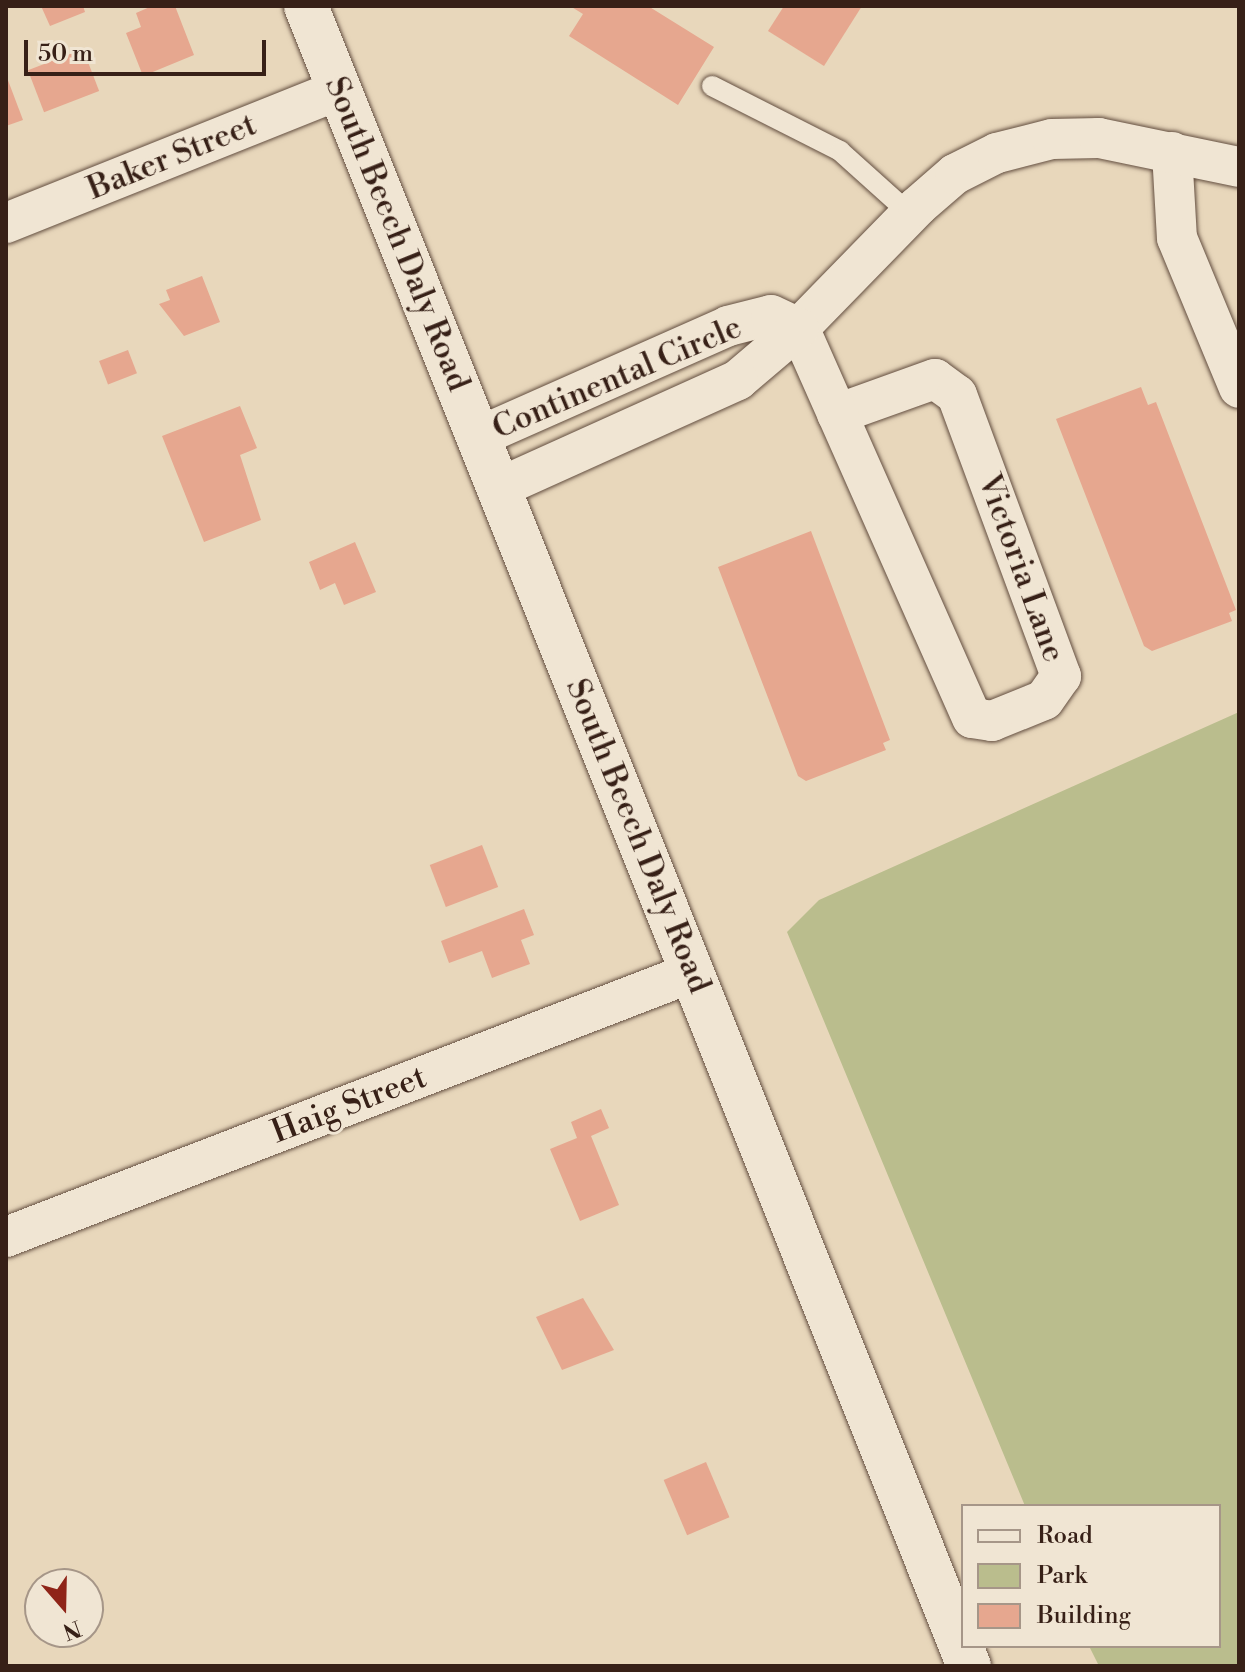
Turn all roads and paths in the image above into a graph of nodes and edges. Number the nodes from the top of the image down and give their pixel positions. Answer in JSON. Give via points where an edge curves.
{"nodes":[{"id":1,"x":306,"y":6,"type":"edge"},
{"id":2,"x":712,"y":86,"type":"dead end"},
{"id":3,"x":338,"y":90,"type":"junction"},
{"id":4,"x":1172,"y":152,"type":"junction"},
{"id":5,"x":1239,"y":167,"type":"edge"},
{"id":6,"x":911,"y":215,"type":"junction"},
{"id":7,"x":6,"y":223,"type":"edge"},
{"id":8,"x":799,"y":328,"type":"junction"},
{"id":9,"x":1239,"y":388,"type":"edge"},
{"id":10,"x":837,"y":414,"type":"junction"},
{"id":11,"x":478,"y":437,"type":"junction"},
{"id":12,"x":499,"y":488,"type":"junction"},
{"id":13,"x":693,"y":972,"type":"junction"},
{"id":14,"x":6,"y":1237,"type":"edge"},
{"id":15,"x":961,"y":1646,"type":"edge"}],
"edges":[{"from":1,"to":3,"type":"street","name":"South Beech Daly Road"},
{"from":2,"to":6,"type":"lane","via":[[840,151]]},
{"from":3,"to":7,"type":"street","name":"Baker Street"},
{"from":3,"to":11,"type":"street","name":"South Beech Daly Road"},
{"from":4,"to":5,"type":"street","name":"Continental Circle"},
{"from":4,"to":6,"type":"street","name":"Continental Circle","via":[[1099,138],[1024,144],[955,174]]},
{"from":4,"to":9,"type":"street","via":[[1177,238]]},
{"from":6,"to":8,"type":"street","name":"Continental Circle"},
{"from":8,"to":10,"type":"street","name":"Victoria Lane"},
{"from":8,"to":11,"type":"street","name":"Continental Circle","via":[[771,315],[728,326]]},
{"from":8,"to":12,"type":"street","name":"Continental Circle","via":[[738,380]]},
{"from":10,"to":10,"type":"street","name":"Victoria Lane","via":[[972,718],[992,721],[1053,693],[1061,676],[957,395],[935,379]]},
{"from":11,"to":12,"type":"street","name":"South Beech Daly Road"},
{"from":12,"to":13,"type":"street","name":"South Beech Daly Road"},
{"from":13,"to":14,"type":"street","name":"Haig Street"},
{"from":13,"to":15,"type":"street","name":"South Beech Daly Road"}]}
